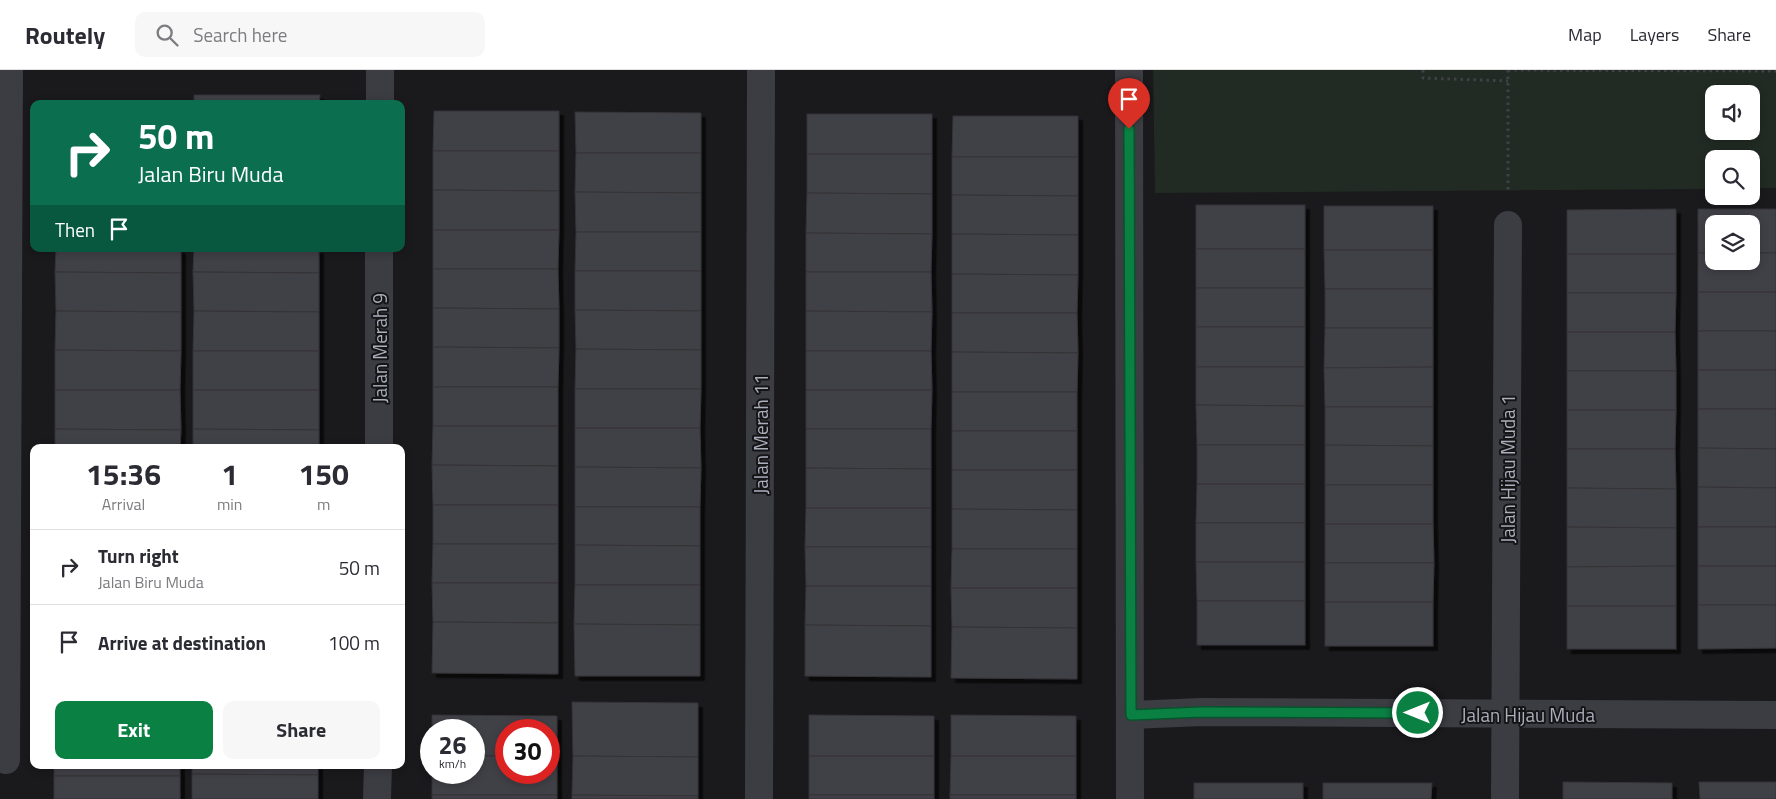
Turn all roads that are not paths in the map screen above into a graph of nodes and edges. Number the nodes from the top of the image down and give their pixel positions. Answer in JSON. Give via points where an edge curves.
{"nodes":[{"id":1,"x":9,"y":70,"type":"edge"},
{"id":2,"x":380,"y":70,"type":"edge"},
{"id":3,"x":761,"y":70,"type":"edge"},
{"id":4,"x":1129,"y":70,"type":"edge"},
{"id":5,"x":380,"y":100,"type":"edge"},
{"id":6,"x":1508,"y":225,"type":"road end"},
{"id":7,"x":379,"y":252,"type":"edge"},
{"id":8,"x":379,"y":444,"type":"edge"},
{"id":9,"x":1506,"y":714,"type":"junction"},
{"id":10,"x":1131,"y":715,"type":"junction"},
{"id":11,"x":1776,"y":715,"type":"edge"},
{"id":12,"x":6,"y":760,"type":"dead end"},
{"id":13,"x":378,"y":769,"type":"edge"},
{"id":14,"x":378,"y":799,"type":"edge"},
{"id":15,"x":759,"y":799,"type":"edge"},
{"id":16,"x":1130,"y":799,"type":"edge"},
{"id":17,"x":1506,"y":799,"type":"edge"}],
"edges":[{"from":1,"to":12,"type":"street"},
{"from":2,"to":5,"type":"street"},
{"from":3,"to":15,"type":"street","name":"Jalan Merah 11"},
{"from":4,"to":10,"type":"street"},
{"from":6,"to":9,"type":"street","name":"Jalan Hijau Muda 1"},
{"from":7,"to":8,"type":"street","name":"Jalan Merah 9"},
{"from":9,"to":10,"type":"street","name":"Jalan Hijau Muda","via":[[1202,712]]},
{"from":9,"to":11,"type":"street","name":"Jalan Hijau Muda"},
{"from":9,"to":17,"type":"street","name":"Jalan Hijau Muda 1"},
{"from":10,"to":16,"type":"street"},
{"from":13,"to":14,"type":"street"}]}
